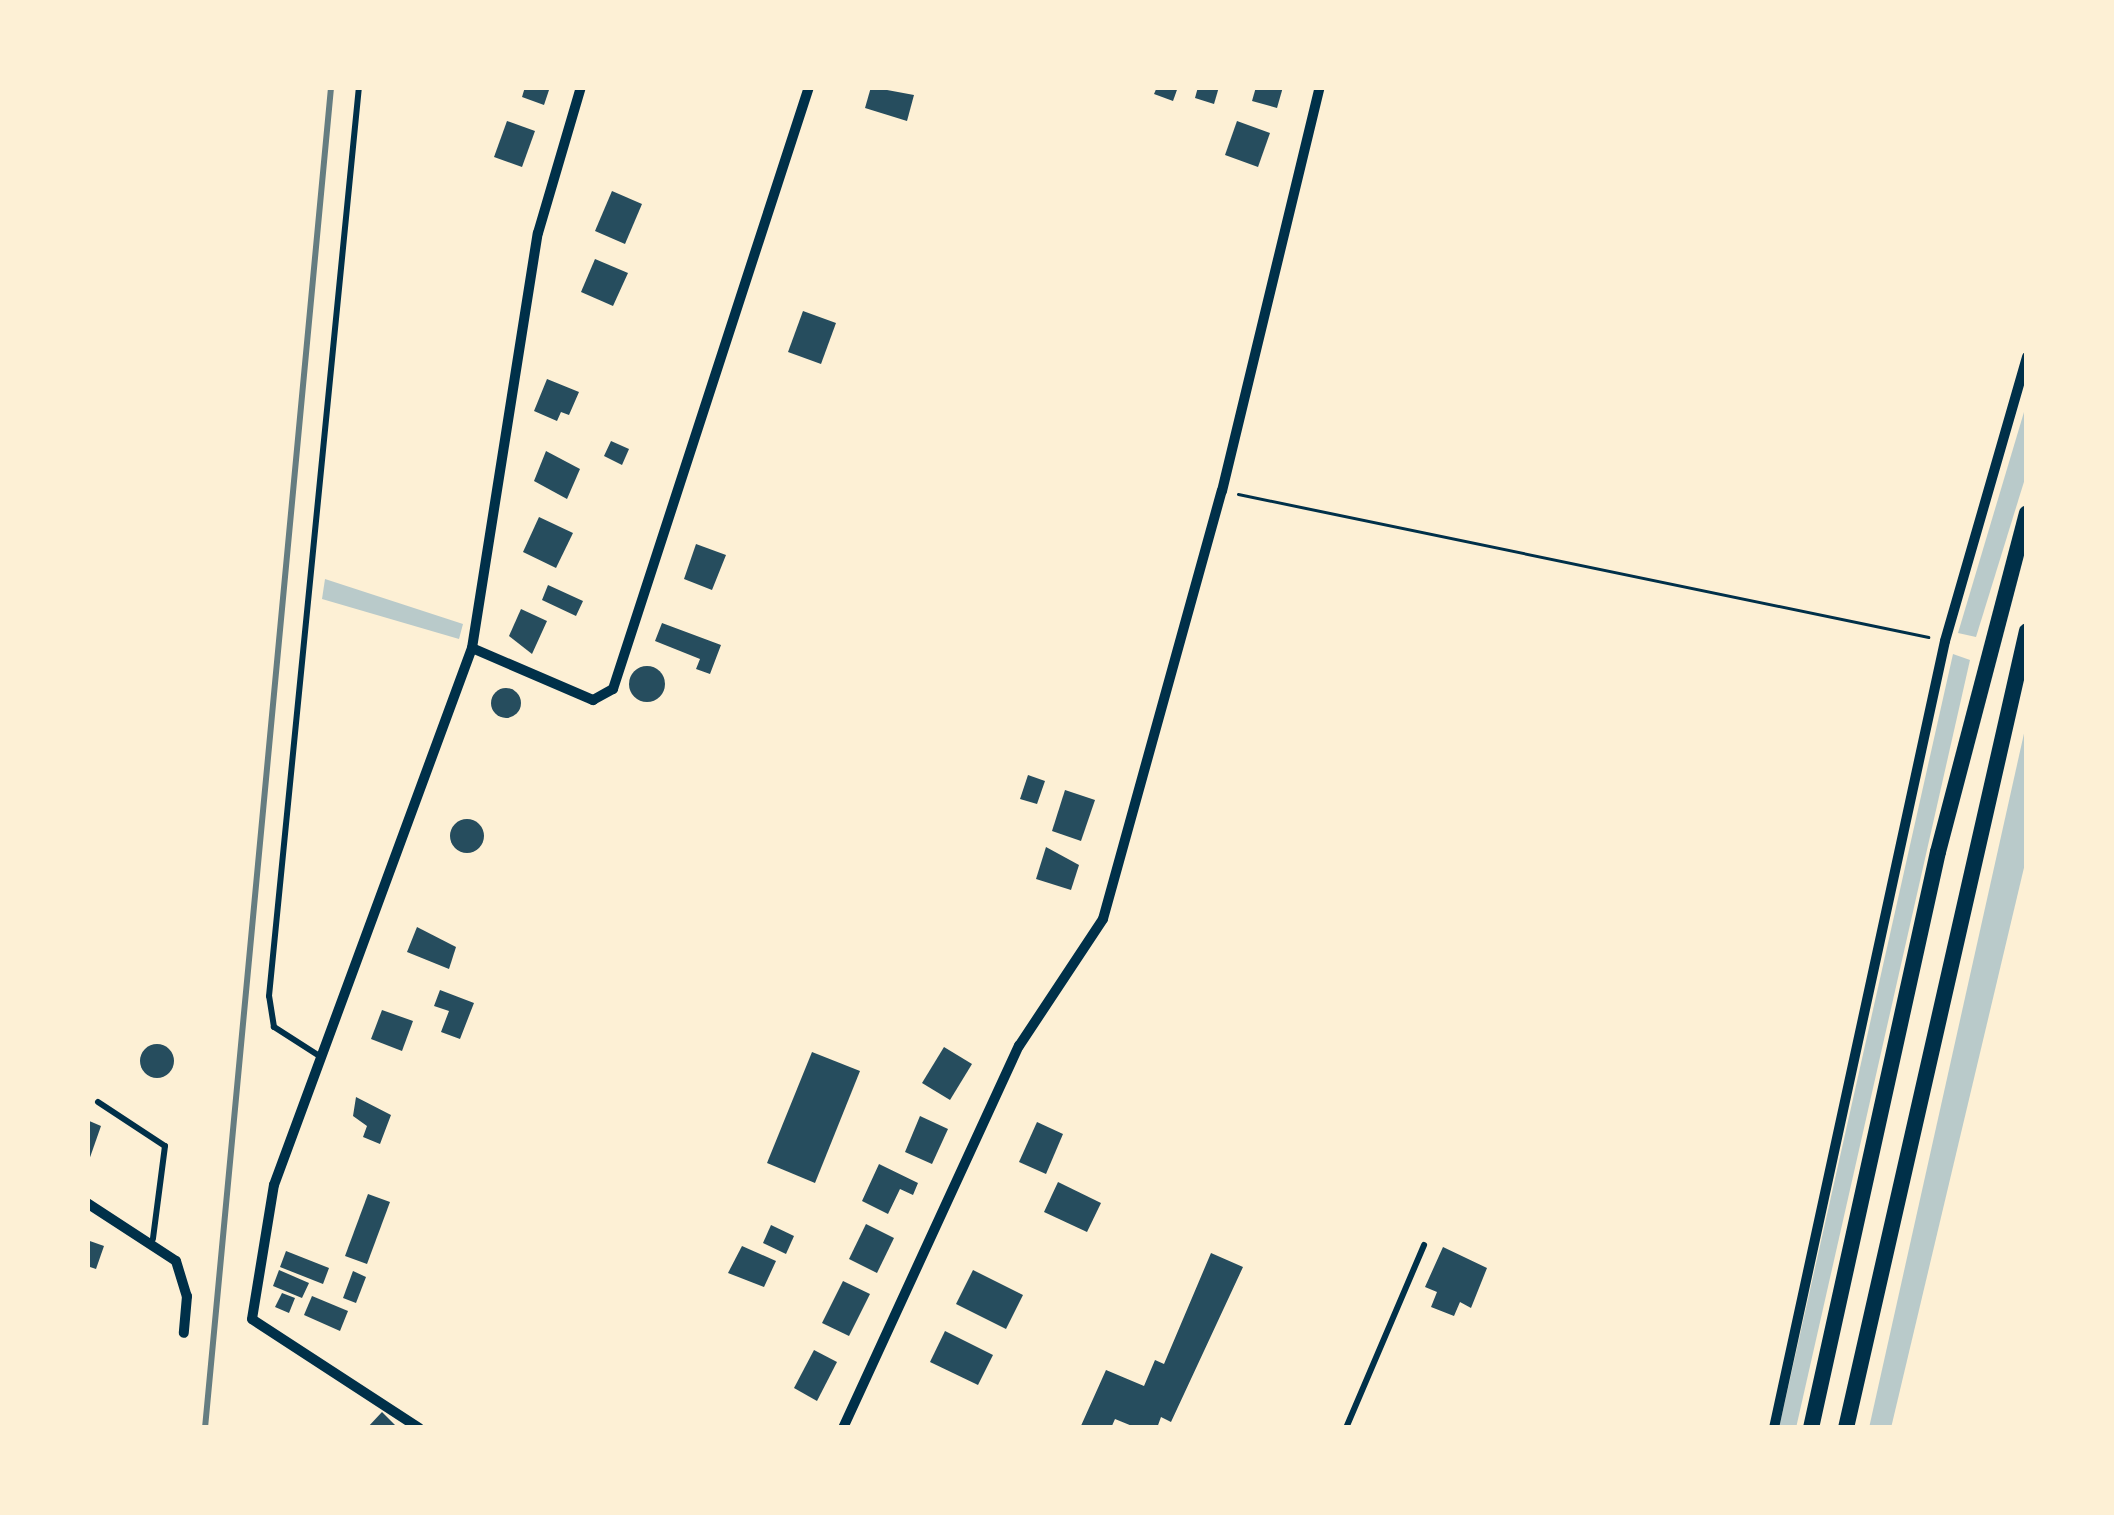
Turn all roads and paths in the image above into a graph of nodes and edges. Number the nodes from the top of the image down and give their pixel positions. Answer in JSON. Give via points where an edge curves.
{"nodes":[{"id":1,"x":359,"y":87,"type":"edge"},
{"id":2,"x":581,"y":87,"type":"edge"},
{"id":3,"x":809,"y":87,"type":"edge"},
{"id":4,"x":1320,"y":87,"type":"edge"},
{"id":5,"x":2027,"y":357,"type":"edge"},
{"id":6,"x":1222,"y":491,"type":"junction"},
{"id":7,"x":2027,"y":513,"type":"edge"},
{"id":8,"x":2027,"y":632,"type":"edge"},
{"id":9,"x":1945,"y":641,"type":"junction"},
{"id":10,"x":472,"y":648,"type":"junction"},
{"id":11,"x":2024,"y":657,"type":"edge"},
{"id":12,"x":321,"y":1057,"type":"junction"},
{"id":13,"x":98,"y":1102,"type":"dead end"},
{"id":14,"x":87,"y":1203,"type":"edge"},
{"id":15,"x":153,"y":1239,"type":"junction"},
{"id":16,"x":1424,"y":1245,"type":"dead end"},
{"id":17,"x":184,"y":1333,"type":"dead end"},
{"id":18,"x":418,"y":1428,"type":"edge"},
{"id":19,"x":843,"y":1428,"type":"edge"},
{"id":20,"x":1346,"y":1428,"type":"edge"},
{"id":21,"x":1774,"y":1428,"type":"edge"},
{"id":22,"x":1811,"y":1428,"type":"edge"},
{"id":23,"x":1846,"y":1428,"type":"edge"}],
"edges":[{"from":1,"to":12,"type":"lane","via":[[269,995],[274,1027]]},
{"from":2,"to":10,"type":"street","via":[[538,233]]},
{"from":3,"to":10,"type":"street","via":[[613,689],[593,700]]},
{"from":4,"to":6,"type":"street"},
{"from":5,"to":9,"type":"street"},
{"from":6,"to":9,"type":"path"},
{"from":6,"to":19,"type":"street","via":[[1103,919],[1019,1046]]},
{"from":7,"to":22,"type":"main road","via":[[1938,852]]},
{"from":8,"to":11,"type":"main road"},
{"from":9,"to":21,"type":"street"},
{"from":10,"to":12,"type":"street"},
{"from":11,"to":23,"type":"main road"},
{"from":12,"to":18,"type":"street","via":[[274,1185],[252,1318]]},
{"from":13,"to":15,"type":"lane","via":[[165,1146]]},
{"from":14,"to":15,"type":"street"},
{"from":15,"to":17,"type":"street","via":[[184,1278]]},
{"from":16,"to":20,"type":"lane"}]}
